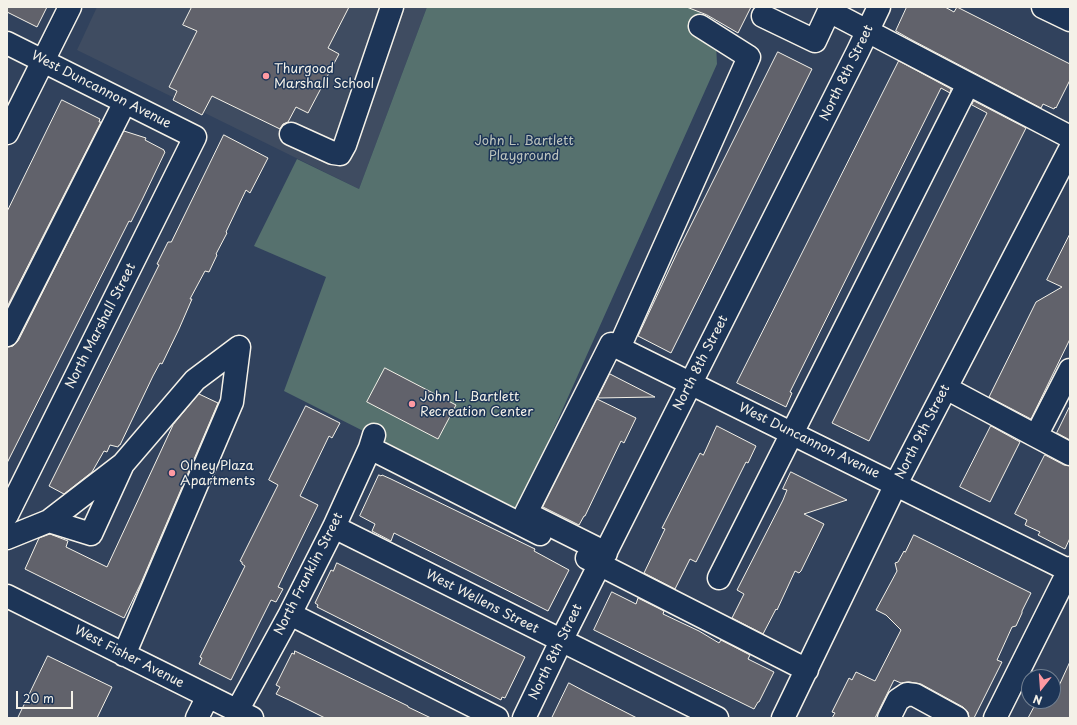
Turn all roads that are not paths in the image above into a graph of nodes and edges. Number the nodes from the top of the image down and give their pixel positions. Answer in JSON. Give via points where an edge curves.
{"nodes":[{"id":1,"x":70,"y":7,"type":"edge"},
{"id":2,"x":392,"y":7,"type":"edge"},
{"id":3,"x":879,"y":7,"type":"edge"},
{"id":4,"x":1043,"y":7,"type":"edge"},
{"id":5,"x":830,"y":9,"type":"edge"},
{"id":6,"x":763,"y":16,"type":"dead end"},
{"id":7,"x":1070,"y":20,"type":"edge"},
{"id":8,"x":700,"y":26,"type":"dead end"},
{"id":9,"x":867,"y":31,"type":"junction"},
{"id":10,"x":7,"y":43,"type":"edge"},
{"id":11,"x":43,"y":60,"type":"junction"},
{"id":12,"x":968,"y":84,"type":"junction"},
{"id":13,"x":125,"y":102,"type":"junction"},
{"id":14,"x":7,"y":133,"type":"edge"},
{"id":15,"x":291,"y":134,"type":"dead end"},
{"id":16,"x":195,"y":137,"type":"joint"},
{"id":17,"x":1070,"y":137,"type":"edge"},
{"id":18,"x":1070,"y":149,"type":"edge"},
{"id":19,"x":7,"y":335,"type":"edge"},
{"id":20,"x":615,"y":346,"type":"junction"},
{"id":21,"x":1070,"y":370,"type":"edge"},
{"id":22,"x":691,"y":383,"type":"junction"},
{"id":23,"x":946,"y":388,"type":"junction"},
{"id":24,"x":792,"y":433,"type":"junction"},
{"id":25,"x":1036,"y":436,"type":"junction"},
{"id":26,"x":1070,"y":454,"type":"edge"},
{"id":27,"x":123,"y":464,"type":"junction"},
{"id":28,"x":896,"y":484,"type":"junction"},
{"id":29,"x":7,"y":515,"type":"edge"},
{"id":30,"x":48,"y":521,"type":"junction"},
{"id":31,"x":334,"y":527,"type":"junction"},
{"id":32,"x":7,"y":538,"type":"edge"},
{"id":33,"x":603,"y":559,"type":"junction"},
{"id":34,"x":1070,"y":570,"type":"edge"},
{"id":35,"x":719,"y":578,"type":"dead end"},
{"id":36,"x":7,"y":596,"type":"edge"},
{"id":37,"x":290,"y":614,"type":"junction"},
{"id":38,"x":561,"y":641,"type":"junction"},
{"id":39,"x":133,"y":659,"type":"junction"},
{"id":40,"x":807,"y":670,"type":"junction"},
{"id":41,"x":208,"y":696,"type":"junction"},
{"id":42,"x":244,"y":714,"type":"edge"},
{"id":43,"x":197,"y":718,"type":"edge"},
{"id":44,"x":497,"y":718,"type":"edge"},
{"id":45,"x":524,"y":718,"type":"edge"},
{"id":46,"x":717,"y":718,"type":"edge"},
{"id":47,"x":783,"y":718,"type":"edge"},
{"id":48,"x":889,"y":718,"type":"edge"},
{"id":49,"x":957,"y":718,"type":"edge"},
{"id":50,"x":995,"y":718,"type":"edge"}],
"edges":[{"from":1,"to":11,"type":"street"},
{"from":2,"to":15,"type":"street","via":[[340,154]]},
{"from":3,"to":9,"type":"street","name":"North 8th Street"},
{"from":4,"to":7,"type":"street"},
{"from":5,"to":6,"type":"street","via":[[815,41]]},
{"from":5,"to":9,"type":"street"},
{"from":8,"to":20,"type":"street","via":[[749,57]]},
{"from":9,"to":12,"type":"street"},
{"from":9,"to":22,"type":"street","name":"North 8th Street"},
{"from":10,"to":11,"type":"street","name":"West Duncannon Avenue"},
{"from":11,"to":13,"type":"street","name":"West Duncannon Avenue"},
{"from":11,"to":14,"type":"street"},
{"from":12,"to":17,"type":"street"},
{"from":12,"to":24,"type":"street"},
{"from":13,"to":16,"type":"street","name":"West Duncannon Avenue"},
{"from":13,"to":19,"type":"street"},
{"from":16,"to":29,"type":"street","name":"North Marshall Street"},
{"from":18,"to":23,"type":"street","name":"North 9th Street"},
{"from":20,"to":22,"type":"street","name":"West Duncannon Avenue"},
{"from":20,"to":33,"type":"street","via":[[526,513]]},
{"from":21,"to":25,"type":"street"},
{"from":22,"to":24,"type":"street","name":"West Duncannon Avenue"},
{"from":22,"to":33,"type":"street","name":"North 8th Street"},
{"from":23,"to":25,"type":"street"},
{"from":23,"to":28,"type":"street","name":"North 9th Street"},
{"from":24,"to":28,"type":"street","name":"West Duncannon Avenue"},
{"from":24,"to":35,"type":"street"},
{"from":25,"to":26,"type":"street"},
{"from":27,"to":30,"type":"street"},
{"from":27,"to":30,"type":"street","via":[[91,534]]},
{"from":27,"to":39,"type":"street","via":[[195,380],[239,347],[232,402]]},
{"from":28,"to":34,"type":"street","name":"West Duncannon Avenue"},
{"from":28,"to":40,"type":"street","name":"North 9th Street"},
{"from":30,"to":32,"type":"street"},
{"from":31,"to":33,"type":"street","name":"North Franklin Street","via":[[372,441]]},
{"from":31,"to":37,"type":"street","name":"North Franklin Street"},
{"from":31,"to":38,"type":"street","name":"West Wellens Street"},
{"from":33,"to":38,"type":"street","name":"North 8th Street"},
{"from":33,"to":40,"type":"street"},
{"from":34,"to":50,"type":"street"},
{"from":36,"to":39,"type":"street","name":"West Fisher Avenue"},
{"from":37,"to":42,"type":"street","name":"North Franklin Street"},
{"from":37,"to":44,"type":"street"},
{"from":38,"to":45,"type":"street","name":"North 8th Street"},
{"from":38,"to":46,"type":"street","name":"West Wellens Street"},
{"from":39,"to":41,"type":"street","name":"West Fisher Avenue"},
{"from":40,"to":47,"type":"street","name":"North 9th Street"},
{"from":41,"to":42,"type":"street","name":"West Fisher Avenue"},
{"from":41,"to":43,"type":"street"},
{"from":48,"to":49,"type":"street","via":[[898,700],[907,694],[915,695]]}]}
